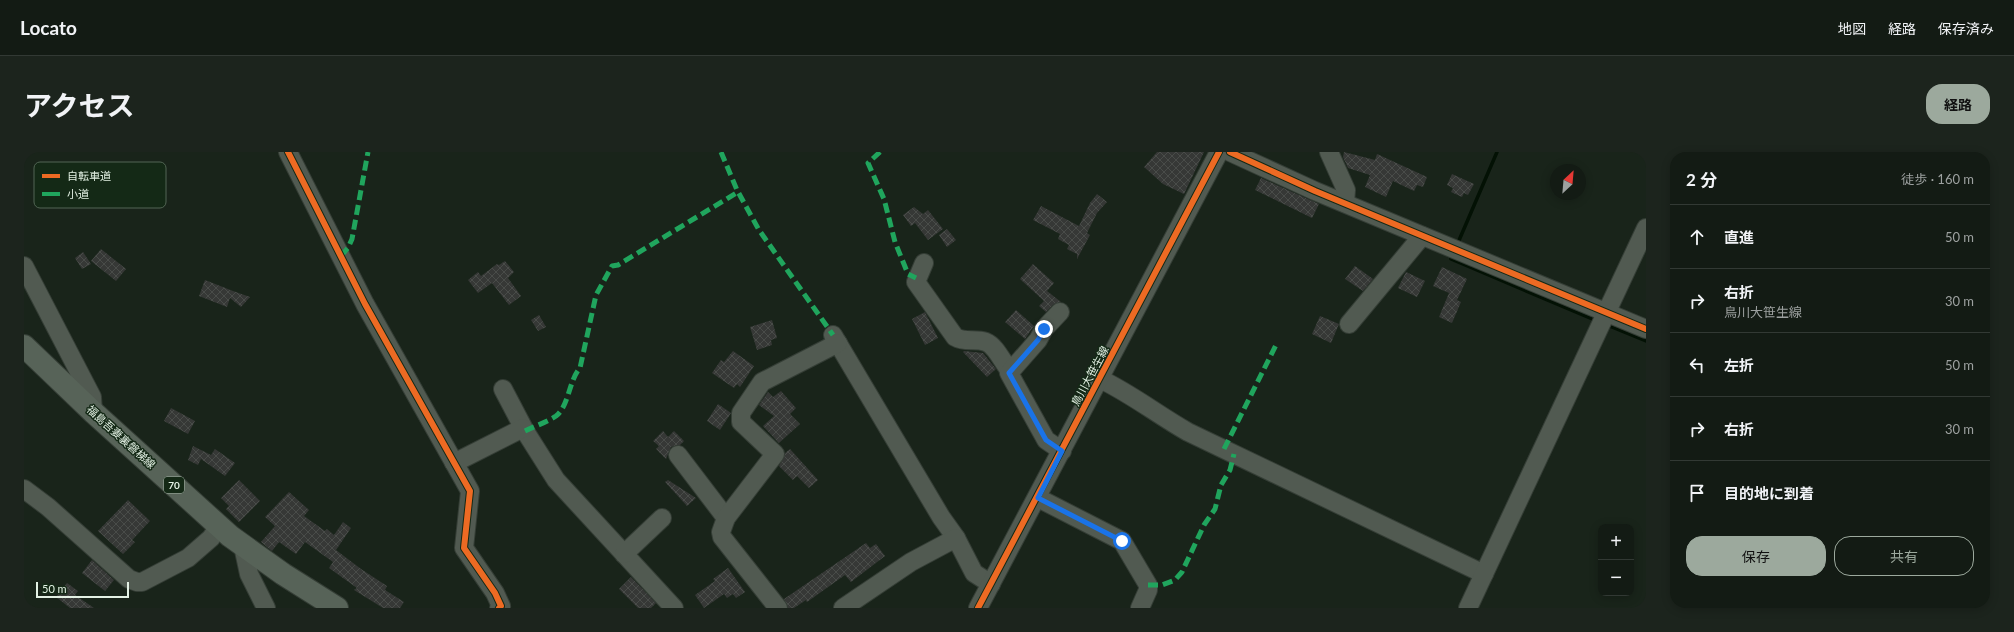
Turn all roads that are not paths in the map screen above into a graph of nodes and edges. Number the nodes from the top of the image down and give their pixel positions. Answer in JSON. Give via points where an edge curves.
{"nodes":[{"id":1,"x":288,"y":152,"type":"edge"},
{"id":2,"x":1219,"y":152,"type":"edge"},
{"id":3,"x":1230,"y":152,"type":"edge"},
{"id":4,"x":1329,"y":152,"type":"edge"},
{"id":5,"x":1345,"y":203,"type":"junction"},
{"id":6,"x":1646,"y":228,"type":"edge"},
{"id":7,"x":1422,"y":236,"type":"junction"},
{"id":8,"x":924,"y":263,"type":"dead end"},
{"id":9,"x":24,"y":266,"type":"edge"},
{"id":10,"x":1060,"y":312,"type":"dead end"},
{"id":11,"x":1606,"y":312,"type":"junction"},
{"id":12,"x":1349,"y":324,"type":"dead end"},
{"id":13,"x":1646,"y":329,"type":"edge"},
{"id":14,"x":24,"y":346,"type":"edge"},
{"id":15,"x":1010,"y":371,"type":"junction"},
{"id":16,"x":1100,"y":379,"type":"junction"},
{"id":17,"x":503,"y":389,"type":"dead end"},
{"id":18,"x":93,"y":412,"type":"junction"},
{"id":19,"x":523,"y":428,"type":"junction"},
{"id":20,"x":1062,"y":451,"type":"junction"},
{"id":21,"x":678,"y":455,"type":"dead end"},
{"id":22,"x":454,"y":463,"type":"junction"},
{"id":23,"x":24,"y":489,"type":"edge"},
{"id":24,"x":1038,"y":498,"type":"junction"},
{"id":25,"x":662,"y":518,"type":"dead end"},
{"id":26,"x":726,"y":518,"type":"junction"},
{"id":27,"x":219,"y":526,"type":"junction"},
{"id":28,"x":956,"y":538,"type":"junction"},
{"id":29,"x":243,"y":546,"type":"junction"},
{"id":30,"x":624,"y":554,"type":"junction"},
{"id":31,"x":1484,"y":574,"type":"junction"},
{"id":32,"x":991,"y":584,"type":"junction"},
{"id":33,"x":266,"y":608,"type":"edge"},
{"id":34,"x":337,"y":608,"type":"edge"},
{"id":35,"x":499,"y":608,"type":"edge"},
{"id":36,"x":674,"y":608,"type":"edge"},
{"id":37,"x":778,"y":608,"type":"edge"},
{"id":38,"x":843,"y":608,"type":"edge"},
{"id":39,"x":978,"y":608,"type":"edge"},
{"id":40,"x":1140,"y":608,"type":"edge"},
{"id":41,"x":1468,"y":608,"type":"edge"}],
"edges":[{"from":1,"to":22,"type":"street","via":[[365,304]]},
{"from":2,"to":16,"type":"street","name":"鳥川大笹生線"},
{"from":3,"to":5,"type":"street"},
{"from":4,"to":5,"type":"street","via":[[1346,190]]},
{"from":5,"to":7,"type":"street"},
{"from":6,"to":11,"type":"street"},
{"from":7,"to":11,"type":"street"},
{"from":7,"to":12,"type":"street"},
{"from":8,"to":15,"type":"street","via":[[916,282],[955,337],[964,341],[988,343]]},
{"from":9,"to":18,"type":"street","via":[[92,397]]},
{"from":10,"to":15,"type":"street"},
{"from":11,"to":13,"type":"street"},
{"from":11,"to":31,"type":"street"},
{"from":14,"to":18,"type":"main road","name":"福島吾妻裏磐梯線","number":"70"},
{"from":15,"to":20,"type":"street","via":[[1046,440]]},
{"from":16,"to":20,"type":"street","name":"鳥川大笹生線"},
{"from":16,"to":31,"type":"street","via":[[1188,432]]},
{"from":17,"to":19,"type":"street"},
{"from":18,"to":27,"type":"main road","name":"福島吾妻裏磐梯線","number":"70"},
{"from":19,"to":22,"type":"street"},
{"from":19,"to":30,"type":"street","via":[[556,480]]},
{"from":20,"to":24,"type":"street","name":"鳥川大笹生線"},
{"from":21,"to":26,"type":"street"},
{"from":22,"to":35,"type":"street","via":[[470,491],[464,548],[495,593],[501,606]]},
{"from":23,"to":27,"type":"street","via":[[129,579],[137,582],[148,580],[188,558],[211,538]]},
{"from":24,"to":32,"type":"street","name":"鳥川大笹生線"},
{"from":24,"to":40,"type":"street","via":[[1122,541],[1148,585]]},
{"from":25,"to":30,"type":"street"},
{"from":26,"to":28,"type":"street","via":[[775,454],[741,422],[743,409],[762,382],[836,339],[941,517]]},
{"from":26,"to":37,"type":"street","via":[[721,532],[722,537]]},
{"from":27,"to":29,"type":"main road","name":"福島吾妻裏磐梯線","number":"70"},
{"from":28,"to":32,"type":"street","via":[[974,573]]},
{"from":28,"to":38,"type":"street","via":[[911,562]]},
{"from":29,"to":33,"type":"street","via":[[249,574]]},
{"from":29,"to":34,"type":"main road","name":"福島吾妻裏磐梯線","number":"70"},
{"from":30,"to":36,"type":"street"},
{"from":31,"to":41,"type":"street"},
{"from":32,"to":39,"type":"street","name":"鳥川大笹生線"}]}
